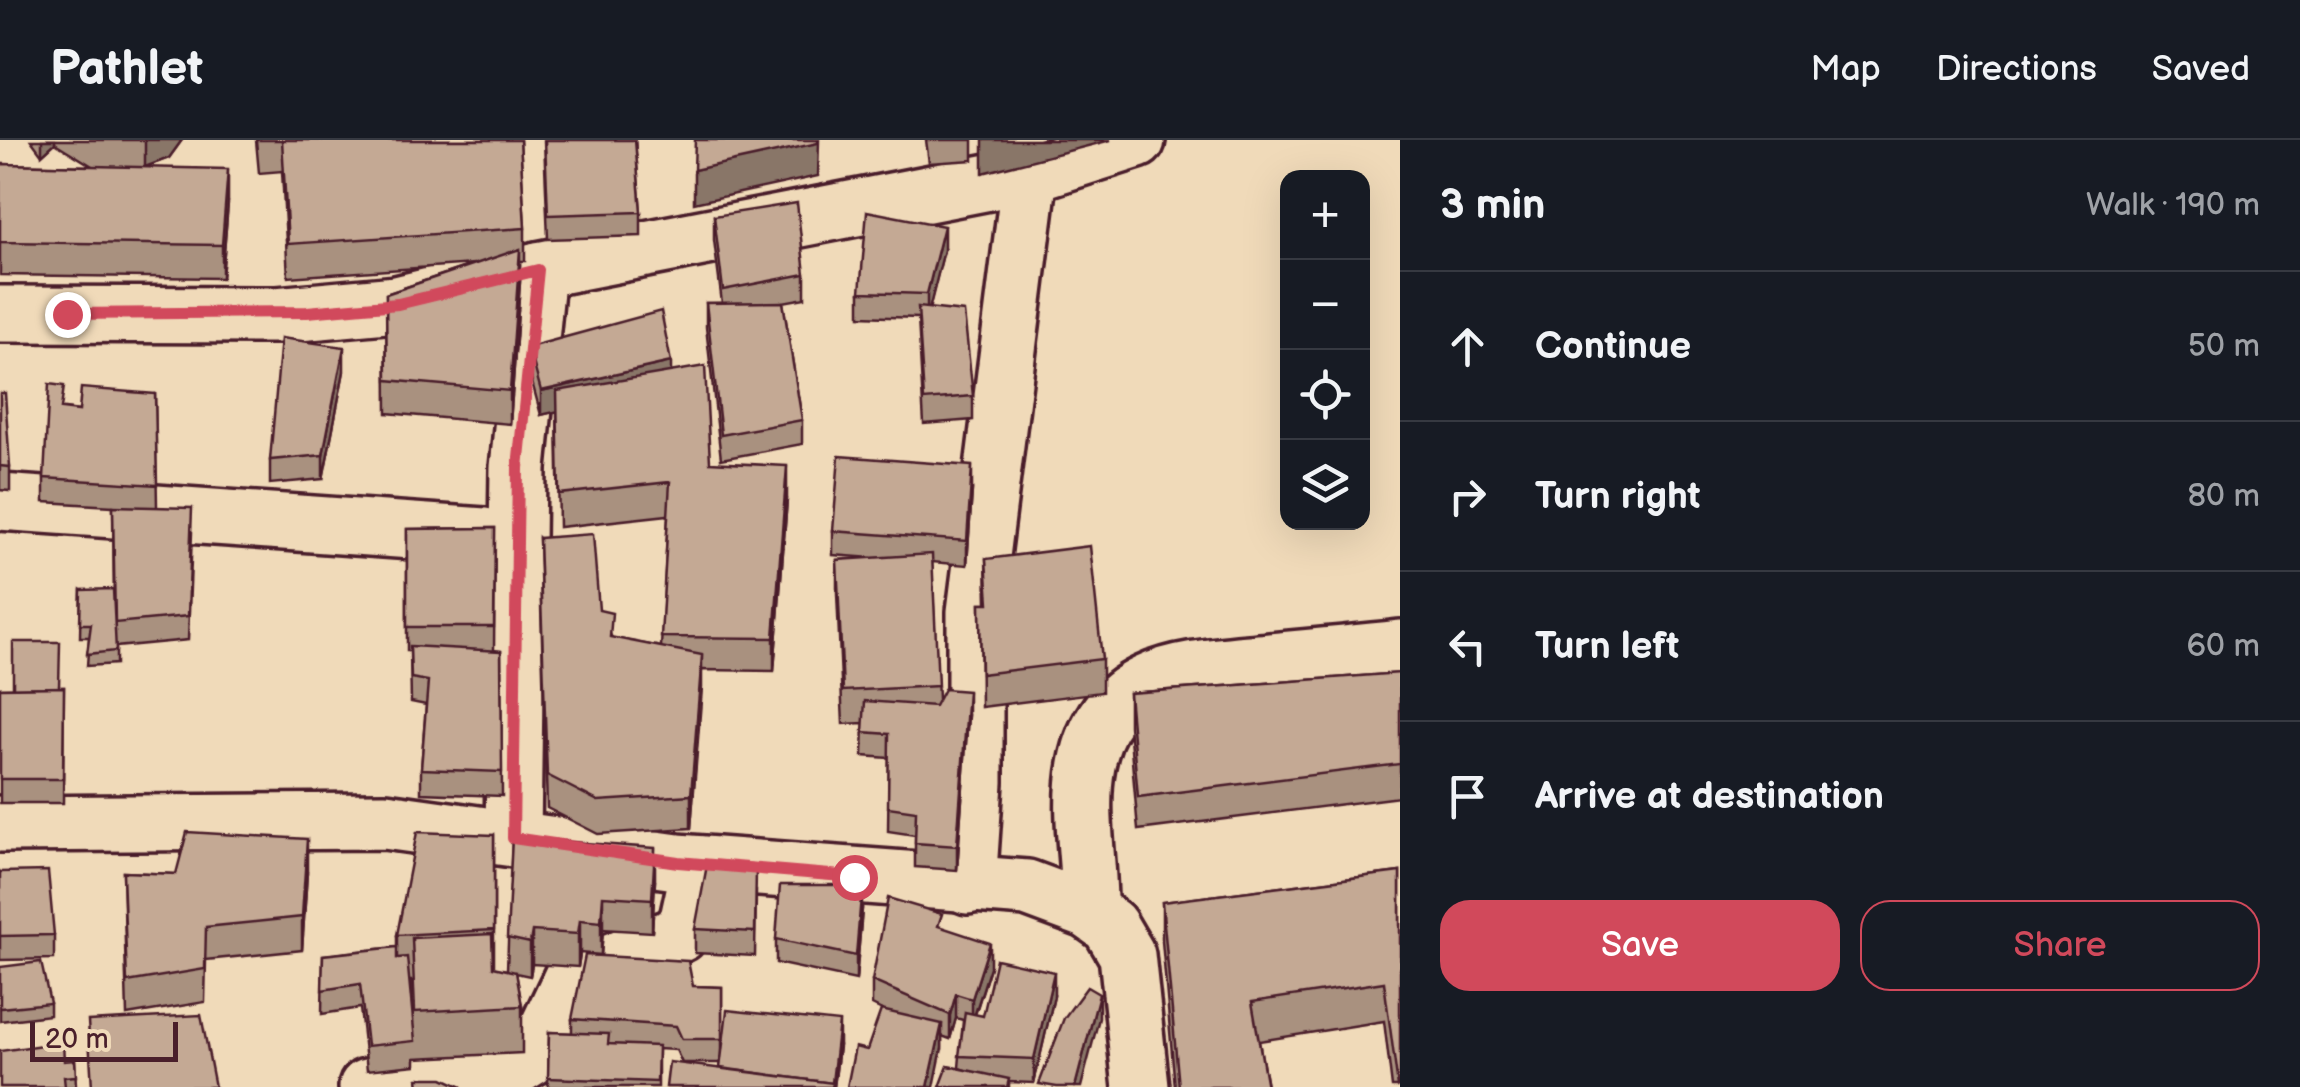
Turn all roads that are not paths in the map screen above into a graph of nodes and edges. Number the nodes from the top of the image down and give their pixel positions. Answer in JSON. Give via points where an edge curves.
{"nodes":[{"id":1,"x":1137,"y":140,"type":"edge"},
{"id":2,"x":1030,"y":174,"type":"junction"},
{"id":3,"x":538,"y":270,"type":"junction"},
{"id":4,"x":0,"y":314,"type":"edge"},
{"id":5,"x":0,"y":502,"type":"edge"},
{"id":6,"x":517,"y":538,"type":"junction"},
{"id":7,"x":1400,"y":648,"type":"edge"},
{"id":8,"x":0,"y":824,"type":"edge"},
{"id":9,"x":513,"y":838,"type":"junction"},
{"id":10,"x":700,"y":864,"type":"junction"},
{"id":11,"x":968,"y":886,"type":"junction"},
{"id":12,"x":1089,"y":911,"type":"junction"},
{"id":13,"x":367,"y":1087,"type":"edge"},
{"id":14,"x":1141,"y":1087,"type":"edge"}],
"edges":[{"from":1,"to":2,"type":"street"},
{"from":2,"to":3,"type":"street"},
{"from":2,"to":11,"type":"street","via":[[974,612]]},
{"from":3,"to":4,"type":"street","via":[[398,304],[276,315]]},
{"from":3,"to":6,"type":"street"},
{"from":5,"to":6,"type":"street"},
{"from":6,"to":9,"type":"street"},
{"from":7,"to":12,"type":"street","via":[[1173,670],[1116,703],[1087,763]]},
{"from":8,"to":9,"type":"street","via":[[384,821]]},
{"from":9,"to":10,"type":"street"},
{"from":10,"to":11,"type":"street"},
{"from":10,"to":13,"type":"street","via":[[680,934],[572,977],[534,1055],[506,1072]]},
{"from":11,"to":12,"type":"street","via":[[1027,888]]},
{"from":12,"to":14,"type":"street","via":[[1110,926],[1127,954]]}]}
